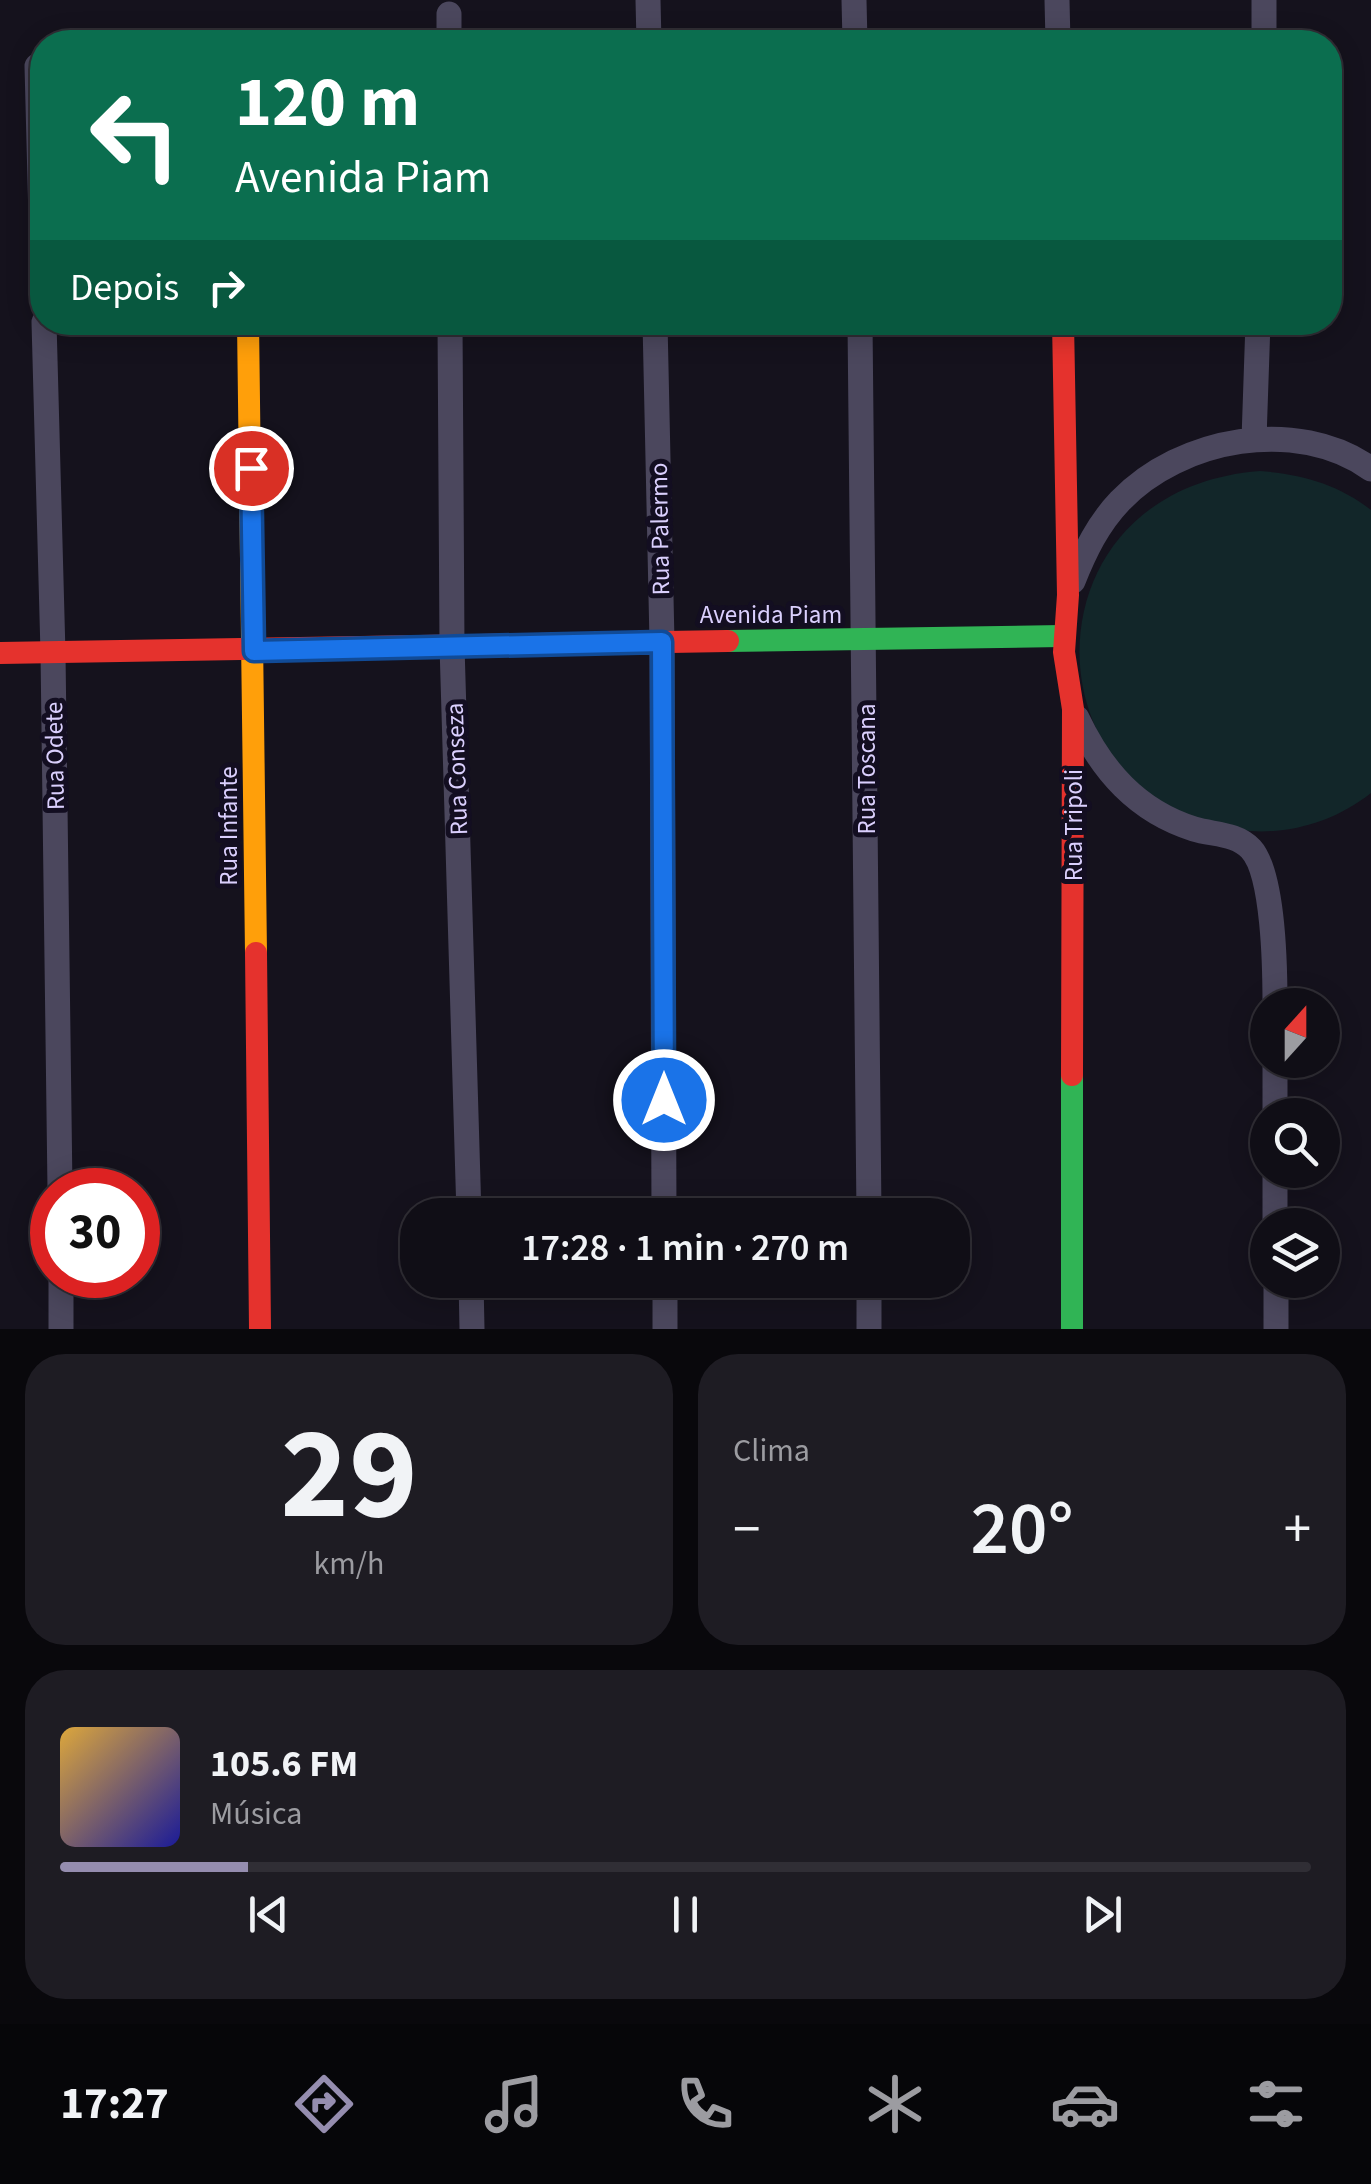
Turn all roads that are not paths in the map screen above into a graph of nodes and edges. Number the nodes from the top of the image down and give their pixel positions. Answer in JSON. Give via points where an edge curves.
{"nodes":[{"id":1,"x":648,"y":0,"type":"edge"},
{"id":2,"x":854,"y":0,"type":"edge"},
{"id":3,"x":1058,"y":0,"type":"edge"},
{"id":4,"x":1264,"y":0,"type":"edge"},
{"id":5,"x":448,"y":14,"type":"dead end"},
{"id":6,"x":449,"y":30,"type":"edge"},
{"id":7,"x":649,"y":30,"type":"edge"},
{"id":8,"x":855,"y":30,"type":"edge"},
{"id":9,"x":1058,"y":30,"type":"edge"},
{"id":10,"x":1264,"y":30,"type":"edge"},
{"id":11,"x":44,"y":335,"type":"edge"},
{"id":12,"x":248,"y":335,"type":"edge"},
{"id":13,"x":450,"y":335,"type":"edge"},
{"id":14,"x":655,"y":335,"type":"edge"},
{"id":15,"x":860,"y":335,"type":"edge"},
{"id":16,"x":1063,"y":335,"type":"edge"},
{"id":17,"x":1258,"y":335,"type":"edge"},
{"id":18,"x":1254,"y":440,"type":"junction"},
{"id":19,"x":1371,"y":469,"type":"edge"},
{"id":20,"x":1068,"y":595,"type":"junction"},
{"id":21,"x":1062,"y":636,"type":"junction"},
{"id":22,"x":865,"y":641,"type":"junction"},
{"id":23,"x":662,"y":642,"type":"junction"},
{"id":24,"x":452,"y":646,"type":"junction"},
{"id":25,"x":254,"y":651,"type":"junction"},
{"id":26,"x":0,"y":653,"type":"edge"},
{"id":27,"x":53,"y":653,"type":"junction"},
{"id":28,"x":1073,"y":708,"type":"junction"},
{"id":29,"x":1274,"y":988,"type":"edge"},
{"id":30,"x":60,"y":1168,"type":"edge"},
{"id":31,"x":468,"y":1198,"type":"edge"},
{"id":32,"x":664,"y":1198,"type":"edge"},
{"id":33,"x":869,"y":1198,"type":"edge"},
{"id":34,"x":61,"y":1298,"type":"edge"},
{"id":35,"x":471,"y":1298,"type":"edge"},
{"id":36,"x":665,"y":1298,"type":"edge"},
{"id":37,"x":869,"y":1298,"type":"edge"},
{"id":38,"x":1276,"y":1298,"type":"edge"},
{"id":39,"x":62,"y":1329,"type":"edge"},
{"id":40,"x":260,"y":1329,"type":"edge"},
{"id":41,"x":472,"y":1329,"type":"edge"},
{"id":42,"x":665,"y":1329,"type":"edge"},
{"id":43,"x":870,"y":1329,"type":"edge"},
{"id":44,"x":1072,"y":1329,"type":"edge"},
{"id":45,"x":1276,"y":1329,"type":"edge"}],
"edges":[{"from":1,"to":7,"type":"street"},
{"from":2,"to":8,"type":"street"},
{"from":3,"to":9,"type":"street"},
{"from":4,"to":10,"type":"street"},
{"from":5,"to":6,"type":"street"},
{"from":11,"to":27,"type":"street","name":"Rua Odete"},
{"from":12,"to":25,"type":"street","name":"Rua Infante"},
{"from":13,"to":24,"type":"street","name":"Rua Conseza"},
{"from":14,"to":23,"type":"street","name":"Rua Palermo"},
{"from":15,"to":22,"type":"street","name":"Rua Toscana"},
{"from":16,"to":20,"type":"street","name":"Rua Tripoli"},
{"from":17,"to":18,"type":"street"},
{"from":18,"to":19,"type":"street","via":[[1324,448]]},
{"from":18,"to":20,"type":"street","via":[[1199,450],[1152,474],[1120,501],[1089,542]]},
{"from":20,"to":21,"type":"street","name":"Rua Tripoli"},
{"from":21,"to":22,"type":"street","name":"Avenida Piam"},
{"from":21,"to":28,"type":"street","name":"Rua Tripoli"},
{"from":22,"to":23,"type":"street","name":"Avenida Piam"},
{"from":22,"to":33,"type":"street","name":"Rua Toscana"},
{"from":23,"to":24,"type":"street","name":"Avenida Piam"},
{"from":23,"to":32,"type":"street","name":"Rua Palermo"},
{"from":24,"to":25,"type":"street","name":"Avenida Piam"},
{"from":24,"to":31,"type":"street","name":"Rua Conseza"},
{"from":25,"to":27,"type":"street","name":"Avenida Piam"},
{"from":25,"to":40,"type":"street","name":"Rua Infante"},
{"from":26,"to":27,"type":"street","name":"Avenida Piam"},
{"from":27,"to":30,"type":"street","name":"Rua Odete"},
{"from":28,"to":29,"type":"street","via":[[1090,746],[1123,789],[1156,815],[1249,846],[1268,885]]},
{"from":28,"to":44,"type":"street","name":"Rua Tripoli"},
{"from":34,"to":39,"type":"street"},
{"from":35,"to":41,"type":"street"},
{"from":36,"to":42,"type":"street"},
{"from":37,"to":43,"type":"street"},
{"from":38,"to":45,"type":"street"}]}
